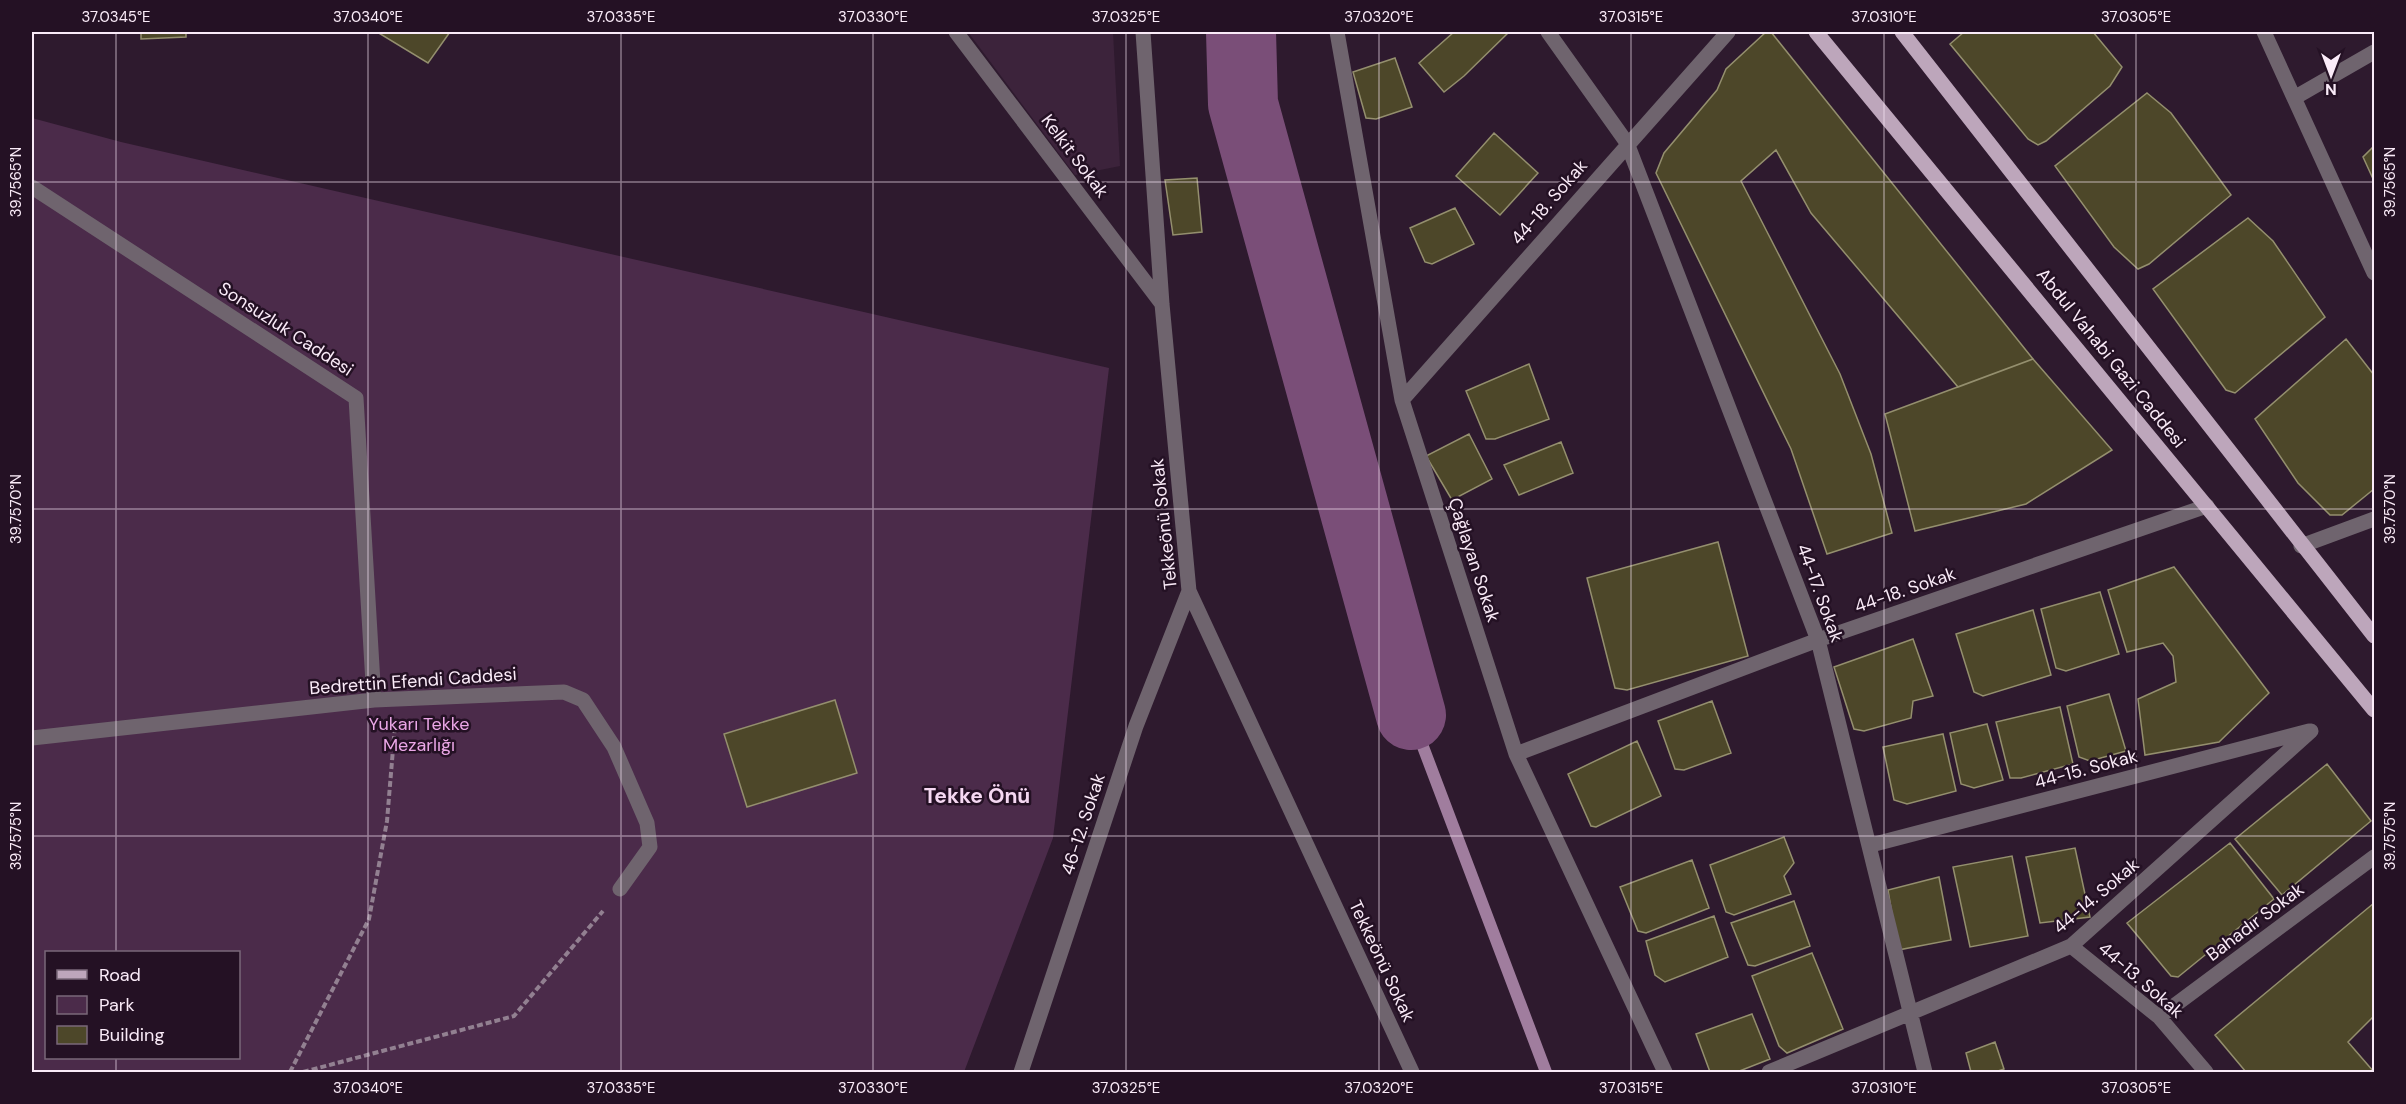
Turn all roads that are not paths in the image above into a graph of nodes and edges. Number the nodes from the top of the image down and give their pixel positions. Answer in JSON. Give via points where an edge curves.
{"nodes":[{"id":1,"x":956,"y":32,"type":"edge"},
{"id":2,"x":1143,"y":32,"type":"edge"},
{"id":3,"x":1337,"y":32,"type":"edge"},
{"id":4,"x":1548,"y":32,"type":"edge"},
{"id":5,"x":1728,"y":32,"type":"edge"},
{"id":6,"x":1816,"y":32,"type":"edge"},
{"id":7,"x":1902,"y":32,"type":"edge"},
{"id":8,"x":2264,"y":32,"type":"edge"},
{"id":9,"x":2374,"y":52,"type":"edge"},
{"id":10,"x":2294,"y":98,"type":"junction"},
{"id":11,"x":1627,"y":143,"type":"junction"},
{"id":12,"x":32,"y":187,"type":"edge"},
{"id":13,"x":2374,"y":273,"type":"edge"},
{"id":14,"x":1162,"y":304,"type":"junction"},
{"id":15,"x":1402,"y":400,"type":"junction"},
{"id":16,"x":2207,"y":506,"type":"junction"},
{"id":17,"x":2374,"y":519,"type":"edge"},
{"id":18,"x":2301,"y":546,"type":"junction"},
{"id":19,"x":1189,"y":591,"type":"junction"},
{"id":20,"x":2374,"y":636,"type":"edge"},
{"id":21,"x":1818,"y":640,"type":"junction"},
{"id":22,"x":374,"y":700,"type":"junction"},
{"id":23,"x":2374,"y":710,"type":"edge"},
{"id":24,"x":2311,"y":731,"type":"joint"},
{"id":25,"x":32,"y":738,"type":"edge"},
{"id":26,"x":1516,"y":754,"type":"junction"},
{"id":27,"x":1870,"y":845,"type":"junction"},
{"id":28,"x":2374,"y":857,"type":"edge"},
{"id":29,"x":620,"y":889,"type":"road end"},
{"id":30,"x":2071,"y":946,"type":"junction"},
{"id":31,"x":1910,"y":1016,"type":"junction"},
{"id":32,"x":2159,"y":1017,"type":"junction"},
{"id":33,"x":1021,"y":1072,"type":"edge"},
{"id":34,"x":1412,"y":1072,"type":"edge"},
{"id":35,"x":1665,"y":1072,"type":"edge"},
{"id":36,"x":1769,"y":1072,"type":"edge"},
{"id":37,"x":1925,"y":1072,"type":"edge"},
{"id":38,"x":2206,"y":1072,"type":"edge"}],
"edges":[{"from":1,"to":14,"type":"street","name":"Kelkit Sokak"},
{"from":2,"to":14,"type":"street","name":"Tekkeönü Sokak"},
{"from":3,"to":15,"type":"street","name":"Çağlayan Sokak"},
{"from":4,"to":11,"type":"street","name":"44-17. Sokak"},
{"from":5,"to":11,"type":"street","name":"44-18. Sokak"},
{"from":6,"to":16,"type":"main road","name":"Abdul Vahabi Gazi Caddesi"},
{"from":7,"to":18,"type":"main road","name":"Abdul Vahabi Gazi Caddesi"},
{"from":8,"to":10,"type":"street"},
{"from":9,"to":10,"type":"street"},
{"from":10,"to":13,"type":"street"},
{"from":11,"to":15,"type":"street","name":"44-18. Sokak"},
{"from":11,"to":21,"type":"street","name":"44-17. Sokak"},
{"from":12,"to":22,"type":"street","name":"Sonsuzluk Caddesi","via":[[356,398]]},
{"from":14,"to":19,"type":"street","name":"Tekkeönü Sokak"},
{"from":15,"to":26,"type":"street","name":"Çağlayan Sokak"},
{"from":16,"to":21,"type":"street","name":"44-18. Sokak"},
{"from":16,"to":23,"type":"main road","name":"Abdul Vahabi Gazi Caddesi"},
{"from":17,"to":18,"type":"street"},
{"from":18,"to":20,"type":"main road","name":"Abdul Vahabi Gazi Caddesi"},
{"from":19,"to":33,"type":"street","name":"46-12. Sokak","via":[[1136,726]]},
{"from":19,"to":34,"type":"street","name":"Tekkeönü Sokak"},
{"from":21,"to":26,"type":"street","name":"44-18. Sokak"},
{"from":21,"to":27,"type":"street","name":"44-17. Sokak"},
{"from":22,"to":25,"type":"street","name":"Bedrettin Efendi Caddesi"},
{"from":22,"to":29,"type":"street","name":"Bedrettin Efendi Caddesi","via":[[531,692],[564,692],[583,700],[614,747],[647,823],[650,847]]},
{"from":24,"to":27,"type":"street","name":"44-15. Sokak"},
{"from":24,"to":30,"type":"street","name":"44-14. Sokak"},
{"from":26,"to":35,"type":"street","name":"Çağlayan Sokak"},
{"from":27,"to":31,"type":"street","name":"44-17. Sokak"},
{"from":28,"to":32,"type":"street","name":"Bahadır Sokak"},
{"from":30,"to":31,"type":"street","name":"44-14. Sokak"},
{"from":30,"to":32,"type":"street","name":"44-13. Sokak"},
{"from":31,"to":36,"type":"street","name":"44-14. Sokak"},
{"from":31,"to":37,"type":"street","name":"44-17. Sokak"},
{"from":32,"to":38,"type":"street","name":"44-13. Sokak"}]}
